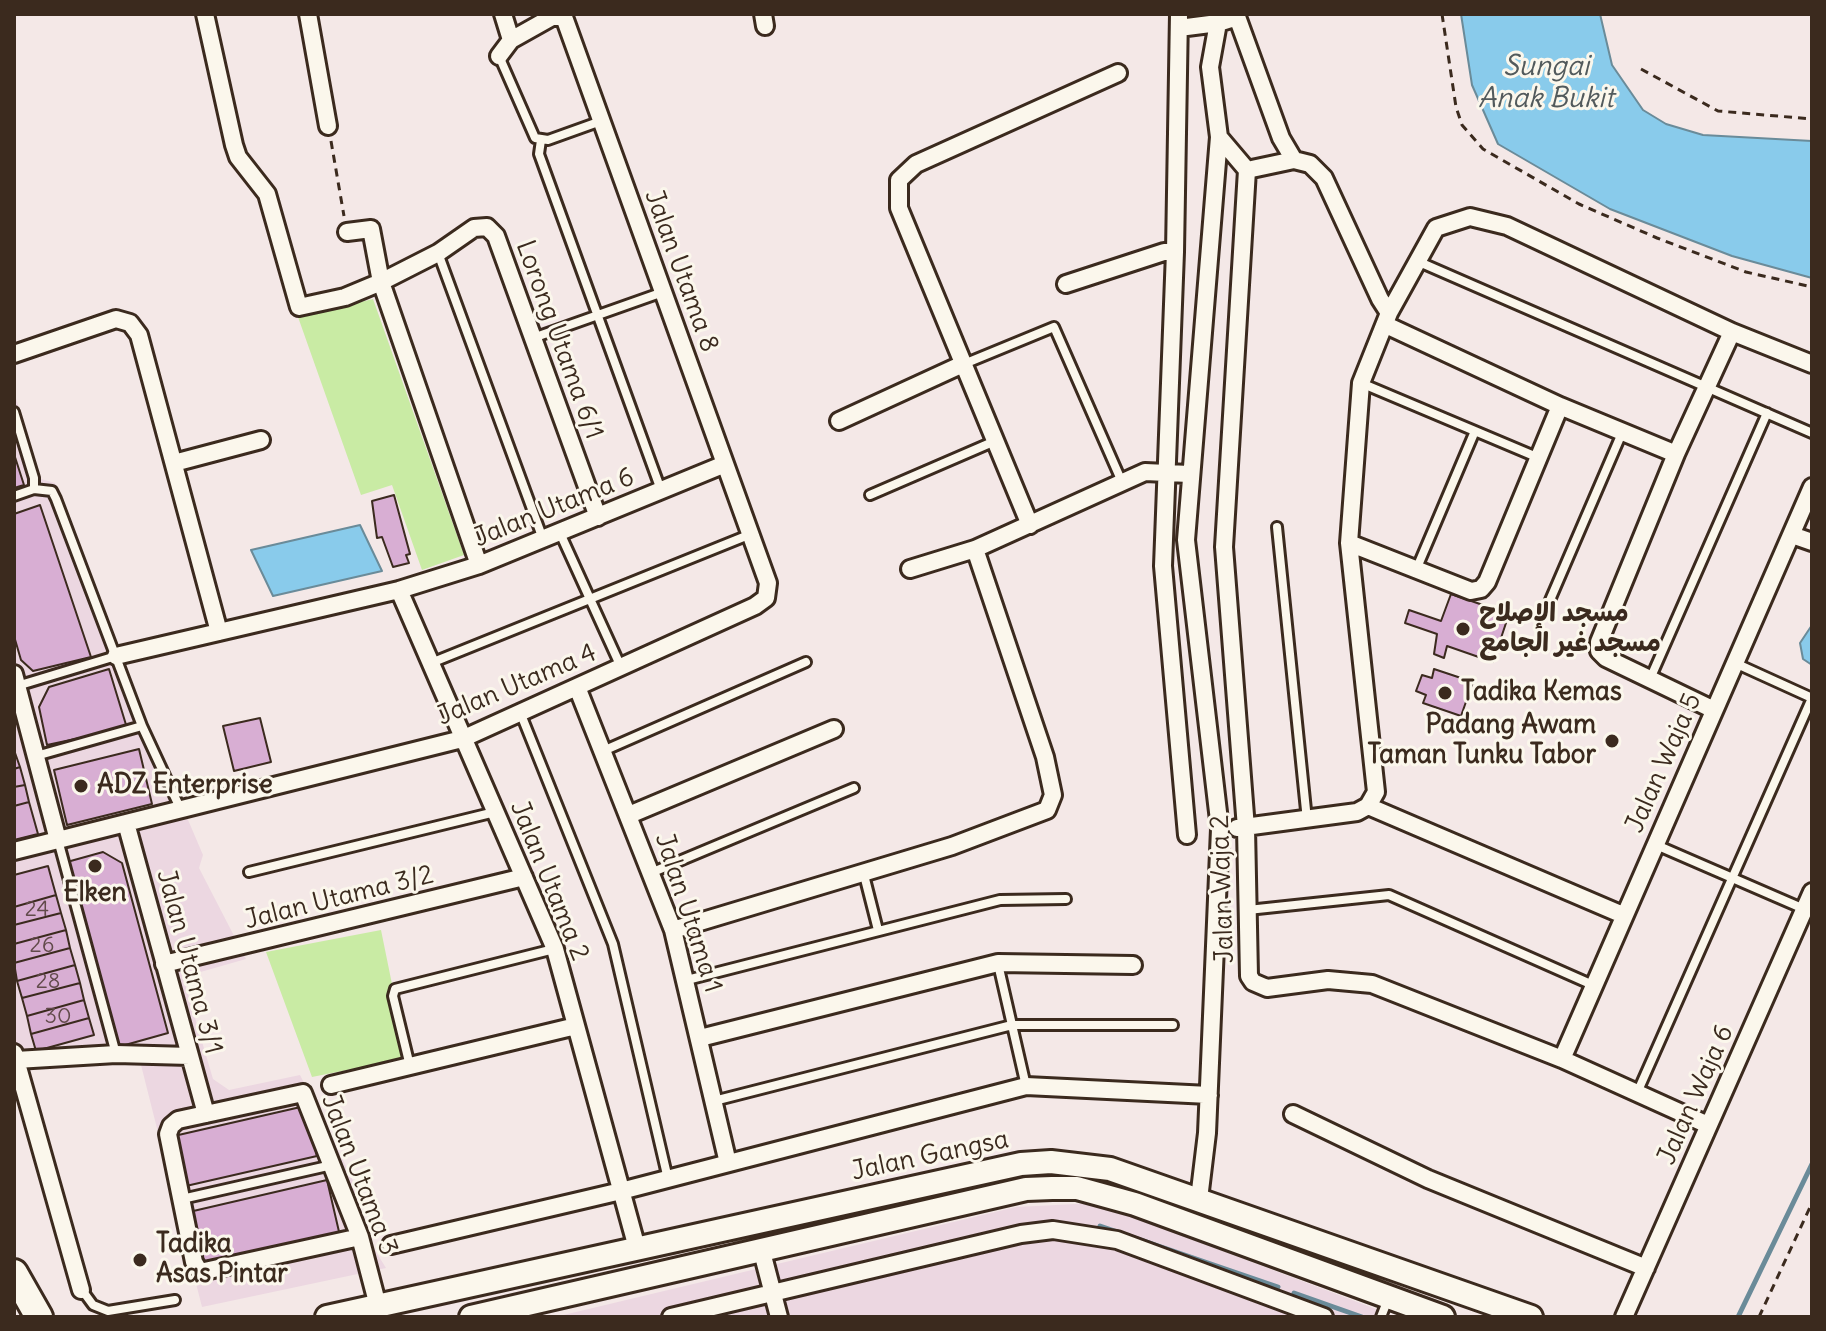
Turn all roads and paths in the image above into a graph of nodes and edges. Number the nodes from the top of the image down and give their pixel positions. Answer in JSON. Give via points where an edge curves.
{"nodes":[{"id":1,"x":205,"y":14,"type":"edge"},
{"id":2,"x":308,"y":14,"type":"edge"},
{"id":3,"x":503,"y":14,"type":"edge"},
{"id":4,"x":1442,"y":14,"type":"edge"},
{"id":5,"x":1236,"y":16,"type":"edge"},
{"id":6,"x":1179,"y":21,"type":"edge"},
{"id":7,"x":1218,"y":23,"type":"junction"},
{"id":8,"x":511,"y":40,"type":"junction"},
{"id":9,"x":499,"y":56,"type":"joint"},
{"id":10,"x":1641,"y":69,"type":"dead end"},
{"id":11,"x":1118,"y":73,"type":"dead end"},
{"id":12,"x":1812,"y":119,"type":"edge"},
{"id":13,"x":602,"y":121,"type":"junction"},
{"id":14,"x":328,"y":126,"type":"joint"},
{"id":15,"x":1219,"y":137,"type":"junction"},
{"id":16,"x":541,"y":140,"type":"junction"},
{"id":17,"x":1294,"y":160,"type":"junction"},
{"id":18,"x":1247,"y":170,"type":"junction"},
{"id":19,"x":347,"y":232,"type":"joint"},
{"id":20,"x":1175,"y":252,"type":"junction"},
{"id":21,"x":438,"y":253,"type":"junction"},
{"id":22,"x":1416,"y":260,"type":"junction"},
{"id":23,"x":381,"y":282,"type":"junction"},
{"id":24,"x":1066,"y":284,"type":"dead end"},
{"id":25,"x":1812,"y":287,"type":"edge"},
{"id":26,"x":663,"y":292,"type":"junction"},
{"id":27,"x":596,"y":314,"type":"junction"},
{"id":28,"x":1388,"y":319,"type":"junction"},
{"id":29,"x":1732,"y":332,"type":"junction"},
{"id":30,"x":533,"y":338,"type":"junction"},
{"id":31,"x":14,"y":354,"type":"edge"},
{"id":32,"x":963,"y":364,"type":"junction"},
{"id":33,"x":1812,"y":364,"type":"edge"},
{"id":34,"x":1361,"y":383,"type":"junction"},
{"id":35,"x":1706,"y":387,"type":"junction"},
{"id":36,"x":1560,"y":406,"type":"junction"},
{"id":37,"x":14,"y":412,"type":"edge"},
{"id":38,"x":1767,"y":413,"type":"junction"},
{"id":39,"x":839,"y":421,"type":"dead end"},
{"id":40,"x":1475,"y":431,"type":"junction"},
{"id":41,"x":1622,"y":433,"type":"junction"},
{"id":42,"x":1812,"y":433,"type":"edge"},
{"id":43,"x":261,"y":440,"type":"dead end"},
{"id":44,"x":995,"y":440,"type":"junction"},
{"id":45,"x":1676,"y":454,"type":"junction"},
{"id":46,"x":1539,"y":458,"type":"junction"},
{"id":47,"x":174,"y":463,"type":"junction"},
{"id":48,"x":725,"y":464,"type":"junction"},
{"id":49,"x":1166,"y":473,"type":"junction"},
{"id":50,"x":1189,"y":474,"type":"junction"},
{"id":51,"x":1122,"y":482,"type":"junction"},
{"id":52,"x":1812,"y":487,"type":"edge"},
{"id":53,"x":34,"y":489,"type":"junction"},
{"id":54,"x":661,"y":490,"type":"junction"},
{"id":55,"x":870,"y":495,"type":"dead end"},
{"id":56,"x":14,"y":496,"type":"edge"},
{"id":57,"x":598,"y":517,"type":"junction"},
{"id":58,"x":1030,"y":525,"type":"junction"},
{"id":59,"x":1277,"y":527,"type":"dead end"},
{"id":60,"x":560,"y":533,"type":"junction"},
{"id":61,"x":751,"y":534,"type":"junction"},
{"id":62,"x":1792,"y":535,"type":"junction"},
{"id":63,"x":543,"y":540,"type":"junction"},
{"id":64,"x":1812,"y":542,"type":"edge"},
{"id":65,"x":1349,"y":543,"type":"junction"},
{"id":66,"x":975,"y":549,"type":"junction"},
{"id":67,"x":479,"y":565,"type":"junction"},
{"id":68,"x":910,"y":569,"type":"dead end"},
{"id":69,"x":1416,"y":570,"type":"junction"},
{"id":70,"x":399,"y":590,"type":"junction"},
{"id":71,"x":766,"y":598,"type":"joint"},
{"id":72,"x":590,"y":600,"type":"junction"},
{"id":73,"x":1544,"y":614,"type":"dead end"},
{"id":74,"x":219,"y":632,"type":"junction"},
{"id":75,"x":116,"y":656,"type":"junction"},
{"id":76,"x":806,"y":662,"type":"dead end"},
{"id":77,"x":1201,"y":663,"type":"junction"},
{"id":78,"x":1734,"y":663,"type":"junction"},
{"id":79,"x":431,"y":664,"type":"junction"},
{"id":80,"x":1171,"y":665,"type":"junction"},
{"id":81,"x":621,"y":667,"type":"junction"},
{"id":82,"x":1650,"y":679,"type":"junction"},
{"id":83,"x":16,"y":680,"type":"edge"},
{"id":84,"x":577,"y":687,"type":"junction"},
{"id":85,"x":1812,"y":698,"type":"edge"},
{"id":86,"x":1714,"y":710,"type":"junction"},
{"id":87,"x":520,"y":711,"type":"junction"},
{"id":88,"x":142,"y":726,"type":"junction"},
{"id":89,"x":834,"y":729,"type":"dead end"},
{"id":90,"x":462,"y":739,"type":"junction"},
{"id":91,"x":603,"y":751,"type":"junction"},
{"id":92,"x":36,"y":756,"type":"junction"},
{"id":93,"x":854,"y":788,"type":"dead end"},
{"id":94,"x":1368,"y":806,"type":"junction"},
{"id":95,"x":180,"y":808,"type":"junction"},
{"id":96,"x":495,"y":812,"type":"junction"},
{"id":97,"x":629,"y":815,"type":"junction"},
{"id":98,"x":1307,"y":820,"type":"junction"},
{"id":99,"x":126,"y":823,"type":"junction"},
{"id":100,"x":1246,"y":828,"type":"junction"},
{"id":101,"x":1220,"y":829,"type":"junction"},
{"id":102,"x":1187,"y":835,"type":"dead end"},
{"id":103,"x":58,"y":840,"type":"junction"},
{"id":104,"x":1654,"y":844,"type":"junction"},
{"id":105,"x":14,"y":851,"type":"edge"},
{"id":106,"x":863,"y":870,"type":"junction"},
{"id":107,"x":249,"y":872,"type":"dead end"},
{"id":108,"x":653,"y":872,"type":"junction"},
{"id":109,"x":524,"y":877,"type":"junction"},
{"id":110,"x":1733,"y":877,"type":"junction"},
{"id":111,"x":1812,"y":892,"type":"edge"},
{"id":112,"x":1066,"y":899,"type":"dead end"},
{"id":113,"x":1804,"y":909,"type":"junction"},
{"id":114,"x":1248,"y":910,"type":"junction"},
{"id":115,"x":1623,"y":915,"type":"junction"},
{"id":116,"x":673,"y":930,"type":"junction"},
{"id":117,"x":878,"y":930,"type":"junction"},
{"id":118,"x":555,"y":949,"type":"junction"},
{"id":119,"x":998,"y":963,"type":"junction"},
{"id":120,"x":164,"y":964,"type":"junction"},
{"id":121,"x":1133,"y":965,"type":"dead end"},
{"id":122,"x":687,"y":980,"type":"junction"},
{"id":123,"x":1595,"y":986,"type":"junction"},
{"id":124,"x":1012,"y":1025,"type":"junction"},
{"id":125,"x":1173,"y":1025,"type":"dead end"},
{"id":126,"x":576,"y":1026,"type":"junction"},
{"id":127,"x":700,"y":1038,"type":"junction"},
{"id":128,"x":116,"y":1054,"type":"junction"},
{"id":129,"x":190,"y":1056,"type":"junction"},
{"id":130,"x":15,"y":1057,"type":"edge"},
{"id":131,"x":1562,"y":1059,"type":"junction"},
{"id":132,"x":410,"y":1066,"type":"junction"},
{"id":133,"x":18,"y":1082,"type":"edge"},
{"id":134,"x":331,"y":1085,"type":"dead end"},
{"id":135,"x":1026,"y":1086,"type":"junction"},
{"id":136,"x":1637,"y":1093,"type":"junction"},
{"id":137,"x":1209,"y":1095,"type":"junction"},
{"id":138,"x":714,"y":1101,"type":"junction"},
{"id":139,"x":206,"y":1114,"type":"junction"},
{"id":140,"x":1293,"y":1114,"type":"dead end"},
{"id":141,"x":1708,"y":1125,"type":"junction"},
{"id":142,"x":728,"y":1163,"type":"junction"},
{"id":143,"x":333,"y":1164,"type":"junction"},
{"id":144,"x":668,"y":1179,"type":"junction"},
{"id":145,"x":621,"y":1191,"type":"junction"},
{"id":146,"x":182,"y":1199,"type":"junction"},
{"id":147,"x":1199,"y":1199,"type":"junction"},
{"id":148,"x":1812,"y":1203,"type":"edge"},
{"id":149,"x":360,"y":1237,"type":"junction"},
{"id":150,"x":391,"y":1245,"type":"dead end"},
{"id":151,"x":637,"y":1248,"type":"junction"},
{"id":152,"x":762,"y":1252,"type":"junction"},
{"id":153,"x":1646,"y":1268,"type":"junction"},
{"id":154,"x":14,"y":1275,"type":"edge"},
{"id":155,"x":81,"y":1290,"type":"joint"},
{"id":156,"x":772,"y":1293,"type":"junction"},
{"id":157,"x":175,"y":1300,"type":"dead end"},
{"id":158,"x":378,"y":1306,"type":"junction"},
{"id":159,"x":1385,"y":1307,"type":"edge"},
{"id":160,"x":25,"y":1317,"type":"edge"},
{"id":161,"x":39,"y":1317,"type":"edge"},
{"id":162,"x":327,"y":1317,"type":"edge"},
{"id":163,"x":471,"y":1317,"type":"edge"},
{"id":164,"x":671,"y":1317,"type":"edge"},
{"id":165,"x":779,"y":1317,"type":"edge"},
{"id":166,"x":1324,"y":1317,"type":"edge"},
{"id":167,"x":1443,"y":1317,"type":"edge"},
{"id":168,"x":1531,"y":1317,"type":"edge"},
{"id":169,"x":1624,"y":1317,"type":"edge"},
{"id":170,"x":1759,"y":1317,"type":"edge"}],
"edges":[{"from":1,"to":23,"type":"street","via":[[238,157],[267,194],[299,307]]},
{"from":2,"to":14,"type":"street"},
{"from":3,"to":8,"type":"street"},
{"from":4,"to":25,"type":"path","via":[[1456,107],[1462,125],[1483,149],[1579,204],[1657,238],[1746,272]]},
{"from":5,"to":7,"type":"street"},
{"from":5,"to":17,"type":"street"},
{"from":6,"to":7,"type":"street"},
{"from":6,"to":20,"type":"street"},
{"from":7,"to":15,"type":"street","via":[[1210,67]]},
{"from":8,"to":9,"type":"street"},
{"from":8,"to":13,"type":"street","name":"Jalan Utama 8","via":[[552,17],[564,17]]},
{"from":9,"to":16,"type":"lane","via":[[530,132]]},
{"from":10,"to":12,"type":"path","via":[[1718,111]]},
{"from":11,"to":32,"type":"street","via":[[916,164],[899,180],[899,208]]},
{"from":13,"to":16,"type":"lane"},
{"from":13,"to":26,"type":"street","name":"Jalan Utama 8"},
{"from":14,"to":19,"type":"path"},
{"from":15,"to":18,"type":"street"},
{"from":15,"to":50,"type":"street"},
{"from":16,"to":27,"type":"lane","via":[[539,154]]},
{"from":17,"to":18,"type":"street"},
{"from":17,"to":28,"type":"street","via":[[1310,164],[1324,178]]},
{"from":18,"to":100,"type":"street","name":"Jalan Waja 2","via":[[1224,547]]},
{"from":19,"to":23,"type":"street","via":[[371,229]]},
{"from":20,"to":24,"type":"street"},
{"from":20,"to":49,"type":"street"},
{"from":21,"to":23,"type":"street"},
{"from":21,"to":30,"type":"street","name":"Lorong Utama 6/1","via":[[474,228],[487,227],[496,236]]},
{"from":21,"to":63,"type":"lane"},
{"from":22,"to":28,"type":"street"},
{"from":22,"to":29,"type":"street","via":[[1441,223],[1470,217],[1507,226]]},
{"from":22,"to":35,"type":"lane"},
{"from":23,"to":67,"type":"street"},
{"from":26,"to":27,"type":"lane"},
{"from":26,"to":48,"type":"street","name":"Jalan Utama 8"},
{"from":27,"to":30,"type":"lane"},
{"from":27,"to":54,"type":"lane"},
{"from":28,"to":34,"type":"street"},
{"from":28,"to":36,"type":"street"},
{"from":29,"to":33,"type":"street"},
{"from":29,"to":35,"type":"street"},
{"from":30,"to":57,"type":"street","name":"Lorong Utama 6/1"},
{"from":31,"to":47,"type":"street","via":[[116,319],[130,323],[139,335]]},
{"from":32,"to":39,"type":"street"},
{"from":32,"to":44,"type":"street"},
{"from":32,"to":51,"type":"lane","via":[[1054,327]]},
{"from":34,"to":40,"type":"lane"},
{"from":34,"to":65,"type":"street"},
{"from":35,"to":38,"type":"lane"},
{"from":35,"to":45,"type":"street"},
{"from":36,"to":41,"type":"street"},
{"from":36,"to":46,"type":"street"},
{"from":37,"to":53,"type":"lane"},
{"from":38,"to":42,"type":"lane"},
{"from":38,"to":82,"type":"lane"},
{"from":40,"to":46,"type":"lane"},
{"from":40,"to":69,"type":"lane"},
{"from":41,"to":45,"type":"street"},
{"from":41,"to":73,"type":"lane"},
{"from":43,"to":47,"type":"street"},
{"from":44,"to":55,"type":"lane"},
{"from":44,"to":58,"type":"street"},
{"from":45,"to":82,"type":"street","via":[[1599,642],[1606,658]]},
{"from":46,"to":69,"type":"street","via":[[1481,589],[1471,591]]},
{"from":47,"to":74,"type":"street"},
{"from":48,"to":54,"type":"street","name":"Jalan Utama 6"},
{"from":48,"to":61,"type":"street","name":"Jalan Utama 8"},
{"from":49,"to":50,"type":"street"},
{"from":49,"to":51,"type":"street","via":[[1145,472]]},
{"from":49,"to":80,"type":"street","via":[[1163,566]]},
{"from":50,"to":77,"type":"street","via":[[1186,540]]},
{"from":51,"to":58,"type":"street"},
{"from":52,"to":62,"type":"street","name":"Jalan Waja 5"},
{"from":53,"to":56,"type":"lane"},
{"from":53,"to":75,"type":"lane","via":[[52,491],[56,499]]},
{"from":54,"to":57,"type":"street","name":"Jalan Utama 6"},
{"from":57,"to":60,"type":"street","name":"Jalan Utama 6"},
{"from":58,"to":66,"type":"street"},
{"from":59,"to":98,"type":"lane"},
{"from":60,"to":63,"type":"street","name":"Jalan Utama 6"},
{"from":60,"to":72,"type":"lane"},
{"from":61,"to":71,"type":"street","name":"Jalan Utama 8","via":[[768,583]]},
{"from":61,"to":72,"type":"lane"},
{"from":62,"to":64,"type":"street"},
{"from":62,"to":78,"type":"street","name":"Jalan Waja 5"},
{"from":63,"to":67,"type":"street","name":"Jalan Utama 6"},
{"from":65,"to":69,"type":"street"},
{"from":65,"to":94,"type":"street","via":[[1376,792]]},
{"from":66,"to":68,"type":"street"},
{"from":66,"to":106,"type":"street","via":[[1045,757],[1051,803],[1039,816]]},
{"from":67,"to":70,"type":"street","name":"Jalan Utama 6"},
{"from":70,"to":74,"type":"street"},
{"from":70,"to":79,"type":"street","name":"Jalan Utama 2"},
{"from":71,"to":81,"type":"street","name":"Jalan Utama 4"},
{"from":72,"to":79,"type":"lane"},
{"from":72,"to":81,"type":"lane"},
{"from":74,"to":75,"type":"street"},
{"from":75,"to":83,"type":"lane"},
{"from":75,"to":88,"type":"lane"},
{"from":76,"to":91,"type":"lane"},
{"from":77,"to":80,"type":"street"},
{"from":77,"to":101,"type":"street"},
{"from":78,"to":85,"type":"lane"},
{"from":78,"to":86,"type":"street","name":"Jalan Waja 5"},
{"from":79,"to":90,"type":"street","name":"Jalan Utama 2"},
{"from":80,"to":102,"type":"street"},
{"from":81,"to":84,"type":"street","name":"Jalan Utama 4"},
{"from":82,"to":86,"type":"street"},
{"from":83,"to":92,"type":"street"},
{"from":84,"to":87,"type":"street","name":"Jalan Utama 4"},
{"from":84,"to":91,"type":"street","name":"Jalan Utama 1"},
{"from":85,"to":110,"type":"lane"},
{"from":86,"to":104,"type":"street","name":"Jalan Waja 5"},
{"from":87,"to":90,"type":"street","name":"Jalan Utama 4"},
{"from":87,"to":144,"type":"lane","via":[[613,944]]},
{"from":88,"to":92,"type":"lane"},
{"from":88,"to":95,"type":"lane"},
{"from":89,"to":97,"type":"street"},
{"from":90,"to":95,"type":"street","name":"Jalan Utama 4"},
{"from":90,"to":96,"type":"street","name":"Jalan Utama 2"},
{"from":91,"to":97,"type":"street","name":"Jalan Utama 1"},
{"from":92,"to":103,"type":"street"},
{"from":93,"to":108,"type":"lane"},
{"from":94,"to":98,"type":"street"},
{"from":94,"to":115,"type":"street"},
{"from":95,"to":99,"type":"street","name":"Jalan Utama 4"},
{"from":96,"to":107,"type":"lane"},
{"from":96,"to":109,"type":"street","name":"Jalan Utama 2"},
{"from":97,"to":108,"type":"street","name":"Jalan Utama 1"},
{"from":98,"to":100,"type":"street"},
{"from":99,"to":103,"type":"street","name":"Jalan Utama 4"},
{"from":99,"to":120,"type":"street","name":"Jalan Utama 3/1"},
{"from":100,"to":101,"type":"street"},
{"from":100,"to":114,"type":"street","name":"Jalan Waja 2"},
{"from":101,"to":137,"type":"street"},
{"from":103,"to":105,"type":"street","name":"Jalan Utama 4"},
{"from":103,"to":128,"type":"lane"},
{"from":104,"to":110,"type":"lane"},
{"from":104,"to":115,"type":"street","name":"Jalan Waja 5"},
{"from":106,"to":116,"type":"street"},
{"from":106,"to":117,"type":"lane"},
{"from":108,"to":116,"type":"street","name":"Jalan Utama 1"},
{"from":109,"to":118,"type":"street","name":"Jalan Utama 2"},
{"from":109,"to":120,"type":"street","name":"Jalan Utama 3/2"},
{"from":110,"to":113,"type":"lane"},
{"from":110,"to":136,"type":"lane"},
{"from":111,"to":113,"type":"street","name":"Jalan Waja 6"},
{"from":112,"to":117,"type":"lane","via":[[1000,900]]},
{"from":113,"to":141,"type":"street","name":"Jalan Waja 6"},
{"from":114,"to":123,"type":"lane","via":[[1389,895]]},
{"from":114,"to":131,"type":"street","name":"Jalan Waja 2","via":[[1249,976],[1259,986],[1328,980],[1372,984]]},
{"from":115,"to":123,"type":"street","name":"Jalan Waja 5"},
{"from":116,"to":122,"type":"street","name":"Jalan Utama 1"},
{"from":117,"to":122,"type":"lane"},
{"from":118,"to":126,"type":"street","name":"Jalan Utama 2"},
{"from":118,"to":132,"type":"lane","via":[[395,989]]},
{"from":119,"to":121,"type":"street"},
{"from":119,"to":124,"type":"lane"},
{"from":119,"to":127,"type":"street"},
{"from":120,"to":129,"type":"street","name":"Jalan Utama 3/1"},
{"from":122,"to":127,"type":"street","name":"Jalan Utama 1"},
{"from":123,"to":131,"type":"street","name":"Jalan Waja 5"},
{"from":124,"to":125,"type":"lane"},
{"from":124,"to":135,"type":"lane"},
{"from":124,"to":138,"type":"lane"},
{"from":126,"to":132,"type":"street","name":"Jalan Utama 3"},
{"from":126,"to":145,"type":"street","name":"Jalan Utama 2"},
{"from":127,"to":138,"type":"street","name":"Jalan Utama 1"},
{"from":128,"to":129,"type":"street"},
{"from":128,"to":130,"type":"street"},
{"from":129,"to":139,"type":"street","name":"Jalan Utama 3/1"},
{"from":130,"to":133,"type":"street"},
{"from":131,"to":136,"type":"street","name":"Jalan Waja 2"},
{"from":132,"to":134,"type":"street","name":"Jalan Utama 3"},
{"from":133,"to":155,"type":"street"},
{"from":135,"to":137,"type":"street"},
{"from":135,"to":142,"type":"street"},
{"from":136,"to":141,"type":"street","name":"Jalan Waja 2"},
{"from":137,"to":147,"type":"street"},
{"from":138,"to":142,"type":"street","name":"Jalan Utama 1"},
{"from":139,"to":143,"type":"street","name":"Jalan Utama 3","via":[[303,1093]]},
{"from":139,"to":146,"type":"street","name":"Jalan Utama 3","via":[[178,1120],[168,1134]]},
{"from":140,"to":153,"type":"street","via":[[1428,1179]]},
{"from":141,"to":153,"type":"street","name":"Jalan Waja 6"},
{"from":142,"to":144,"type":"street"},
{"from":143,"to":146,"type":"lane"},
{"from":143,"to":149,"type":"street","name":"Jalan Utama 3"},
{"from":144,"to":145,"type":"street"},
{"from":145,"to":150,"type":"street"},
{"from":145,"to":151,"type":"street","name":"Jalan Utama 2"},
{"from":146,"to":149,"type":"street","via":[[200,1272]]},
{"from":147,"to":151,"type":"main road","name":"Jalan Gangsa","via":[[1110,1169],[1036,1163]]},
{"from":147,"to":168,"type":"main road","name":"Jalan Gangsa"},
{"from":148,"to":170,"type":"path"},
{"from":149,"to":158,"type":"street","name":"Jalan Utama 3"},
{"from":151,"to":158,"type":"main road","name":"Jalan Gangsa"},
{"from":152,"to":156,"type":"street"},
{"from":152,"to":159,"type":"main road","name":"Jalan Gangsa","via":[[1026,1189],[1077,1188],[1135,1204]]},
{"from":152,"to":163,"type":"main road","name":"Jalan Gangsa"},
{"from":153,"to":169,"type":"street","name":"Jalan Waja 6"},
{"from":154,"to":160,"type":"main road"},
{"from":154,"to":161,"type":"main road"},
{"from":155,"to":157,"type":"lane","via":[[93,1305],[108,1311]]},
{"from":156,"to":164,"type":"street"},
{"from":156,"to":165,"type":"street"},
{"from":156,"to":166,"type":"street","via":[[1053,1230],[1117,1240]]},
{"from":158,"to":162,"type":"main road","name":"Jalan Gangsa"},
{"from":159,"to":167,"type":"main road","name":"Jalan Gangsa"}]}
